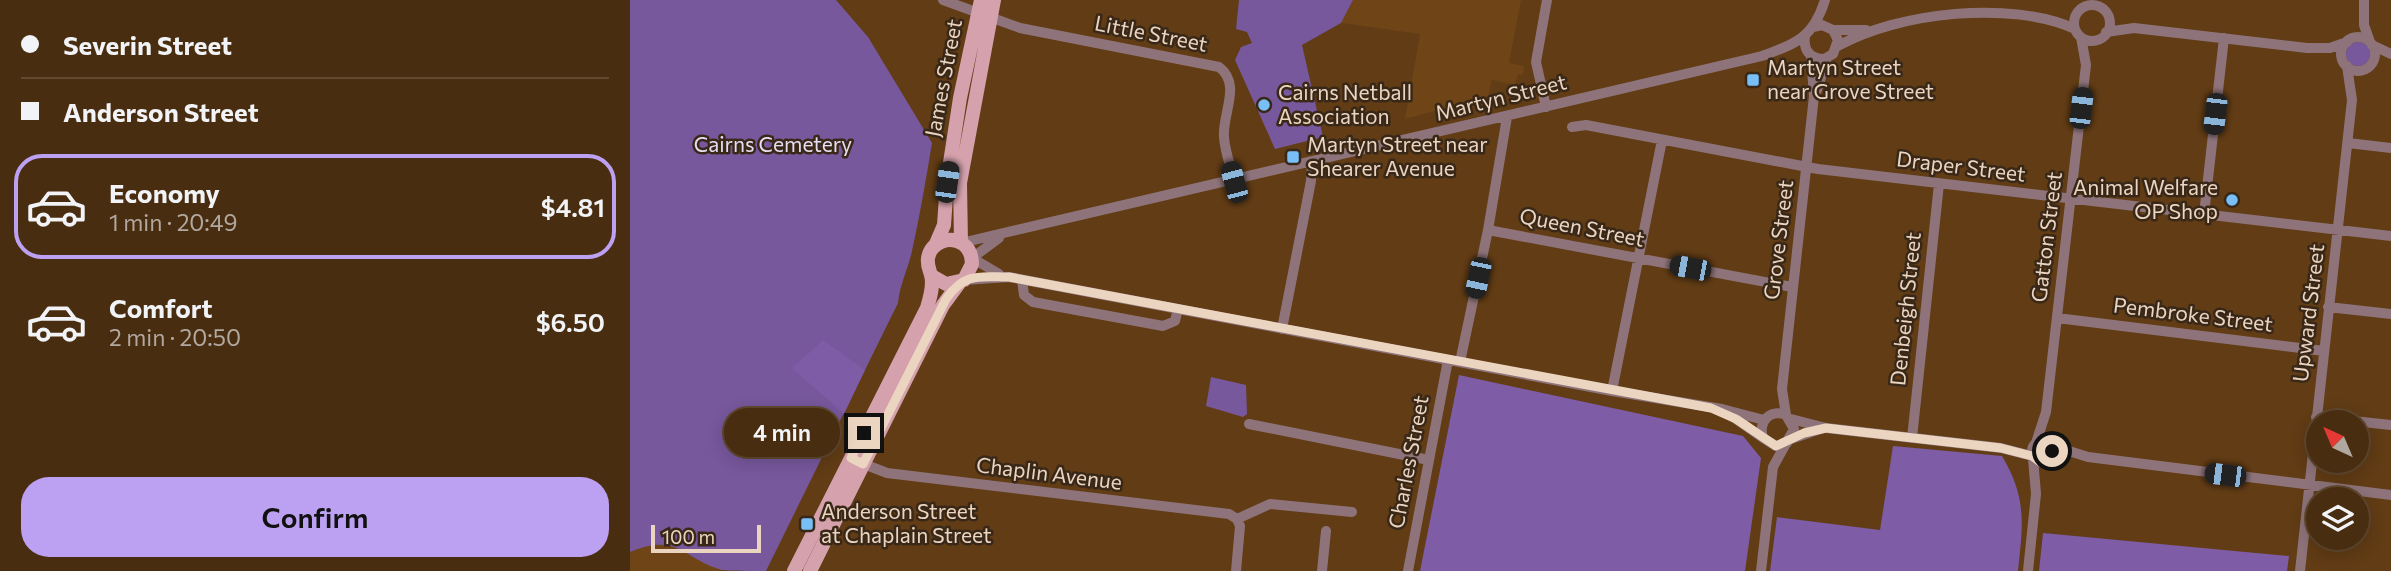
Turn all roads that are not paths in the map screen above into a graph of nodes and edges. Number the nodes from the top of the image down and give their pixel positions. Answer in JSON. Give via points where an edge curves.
{"nodes":[{"id":1,"x":943,"y":0,"type":"edge"},
{"id":2,"x":994,"y":0,"type":"edge"},
{"id":3,"x":1547,"y":0,"type":"edge"},
{"id":4,"x":1826,"y":0,"type":"edge"},
{"id":5,"x":2363,"y":2,"type":"edge"},
{"id":6,"x":2082,"y":7,"type":"edge"},
{"id":7,"x":2102,"y":7,"type":"edge"},
{"id":8,"x":983,"y":11,"type":"edge"},
{"id":9,"x":2051,"y":18,"type":"junction"},
{"id":10,"x":2134,"y":28,"type":"junction"},
{"id":11,"x":1832,"y":29,"type":"junction"},
{"id":12,"x":1872,"y":30,"type":"junction"},
{"id":13,"x":1809,"y":32,"type":"junction"},
{"id":14,"x":2078,"y":33,"type":"junction"},
{"id":15,"x":2103,"y":35,"type":"junction"},
{"id":16,"x":2224,"y":38,"type":"junction"},
{"id":17,"x":2348,"y":41,"type":"junction"},
{"id":18,"x":2371,"y":44,"type":"junction"},
{"id":19,"x":1838,"y":46,"type":"junction"},
{"id":20,"x":2307,"y":48,"type":"junction"},
{"id":21,"x":2391,"y":54,"type":"edge"},
{"id":22,"x":1810,"y":55,"type":"junction"},
{"id":23,"x":1762,"y":57,"type":"junction"},
{"id":24,"x":1828,"y":58,"type":"junction"},
{"id":25,"x":2391,"y":60,"type":"edge"},
{"id":26,"x":2086,"y":65,"type":"junction"},
{"id":27,"x":2346,"y":65,"type":"junction"},
{"id":28,"x":2370,"y":65,"type":"junction"},
{"id":29,"x":1814,"y":96,"type":"junction"},
{"id":30,"x":2353,"y":100,"type":"junction"},
{"id":31,"x":1546,"y":107,"type":"junction"},
{"id":32,"x":1507,"y":117,"type":"junction"},
{"id":33,"x":1572,"y":127,"type":"dead end"},
{"id":34,"x":1662,"y":140,"type":"junction"},
{"id":35,"x":2348,"y":143,"type":"junction"},
{"id":36,"x":2391,"y":148,"type":"edge"},
{"id":37,"x":1312,"y":164,"type":"junction"},
{"id":38,"x":1807,"y":166,"type":"junction"},
{"id":39,"x":1234,"y":182,"type":"junction"},
{"id":40,"x":1939,"y":184,"type":"junction"},
{"id":41,"x":2071,"y":199,"type":"junction"},
{"id":42,"x":2204,"y":214,"type":"junction"},
{"id":43,"x":1488,"y":230,"type":"junction"},
{"id":44,"x":2338,"y":230,"type":"junction"},
{"id":45,"x":1004,"y":235,"type":"junction"},
{"id":46,"x":2391,"y":236,"type":"edge"},
{"id":47,"x":961,"y":243,"type":"junction"},
{"id":48,"x":935,"y":246,"type":"junction"},
{"id":49,"x":972,"y":258,"type":"junction"},
{"id":50,"x":1638,"y":258,"type":"junction"},
{"id":51,"x":932,"y":276,"type":"junction"},
{"id":52,"x":1009,"y":277,"type":"junction"},
{"id":53,"x":1022,"y":280,"type":"junction"},
{"id":54,"x":962,"y":281,"type":"junction"},
{"id":55,"x":1792,"y":287,"type":"junction"},
{"id":56,"x":2328,"y":307,"type":"junction"},
{"id":57,"x":1178,"y":309,"type":"junction"},
{"id":58,"x":2391,"y":314,"type":"edge"},
{"id":59,"x":2057,"y":318,"type":"junction"},
{"id":60,"x":1282,"y":329,"type":"junction"},
{"id":61,"x":2324,"y":351,"type":"junction"},
{"id":62,"x":1448,"y":360,"type":"junction"},
{"id":63,"x":1460,"y":362,"type":"junction"},
{"id":64,"x":1782,"y":389,"type":"junction"},
{"id":65,"x":1612,"y":391,"type":"junction"},
{"id":66,"x":1711,"y":408,"type":"junction"},
{"id":67,"x":2317,"y":410,"type":"edge"},
{"id":68,"x":2046,"y":412,"type":"junction"},
{"id":69,"x":1788,"y":417,"type":"junction"},
{"id":70,"x":1766,"y":418,"type":"junction"},
{"id":71,"x":2370,"y":423,"type":"edge"},
{"id":72,"x":1249,"y":424,"type":"dead end"},
{"id":73,"x":2391,"y":425,"type":"edge"},
{"id":74,"x":1826,"y":428,"type":"junction"},
{"id":75,"x":1912,"y":438,"type":"junction"},
{"id":76,"x":1765,"y":440,"type":"junction"},
{"id":77,"x":1789,"y":441,"type":"junction"},
{"id":78,"x":2036,"y":443,"type":"junction"},
{"id":79,"x":2049,"y":445,"type":"junction"},
{"id":80,"x":2001,"y":448,"type":"junction"},
{"id":81,"x":2033,"y":457,"type":"junction"},
{"id":82,"x":2088,"y":457,"type":"junction"},
{"id":83,"x":2049,"y":458,"type":"junction"},
{"id":84,"x":1429,"y":460,"type":"junction"},
{"id":85,"x":857,"y":461,"type":"junction"},
{"id":86,"x":1773,"y":467,"type":"junction"},
{"id":87,"x":2309,"y":473,"type":"edge"},
{"id":88,"x":2307,"y":486,"type":"junction"},
{"id":89,"x":2036,"y":494,"type":"junction"},
{"id":90,"x":2391,"y":495,"type":"edge"},
{"id":91,"x":1352,"y":512,"type":"dead end"},
{"id":92,"x":1238,"y":522,"type":"junction"},
{"id":93,"x":1326,"y":531,"type":"dead end"},
{"id":94,"x":794,"y":571,"type":"edge"},
{"id":95,"x":810,"y":571,"type":"edge"},
{"id":96,"x":1236,"y":571,"type":"edge"},
{"id":97,"x":1322,"y":571,"type":"edge"},
{"id":98,"x":1408,"y":571,"type":"edge"},
{"id":99,"x":1761,"y":571,"type":"edge"},
{"id":100,"x":2028,"y":571,"type":"edge"},
{"id":101,"x":2300,"y":571,"type":"edge"}],
"edges":[{"from":1,"to":8,"type":"street","name":"Little Street"},
{"from":2,"to":8,"type":"main road","name":"James Street"},
{"from":3,"to":31,"type":"street","via":[[1536,62]]},
{"from":4,"to":11,"type":"street"},
{"from":4,"to":13,"type":"street"},
{"from":5,"to":17,"type":"street"},
{"from":5,"to":18,"type":"street"},
{"from":6,"to":7,"type":"street"},
{"from":6,"to":9,"type":"street"},
{"from":6,"to":14,"type":"street","via":[[2074,20]]},
{"from":7,"to":10,"type":"street"},
{"from":7,"to":15,"type":"street","via":[[2109,22]]},
{"from":8,"to":39,"type":"street","name":"Little Street","via":[[1020,28],[1216,66],[1228,77],[1230,88],[1224,138]]},
{"from":8,"to":47,"type":"main road","name":"James Street","via":[[960,183]]},
{"from":8,"to":48,"type":"main road","name":"James Street","via":[[960,98],[944,225]]},
{"from":9,"to":12,"type":"street","via":[[1998,12],[1950,14]]},
{"from":9,"to":14,"type":"street"},
{"from":10,"to":15,"type":"street"},
{"from":10,"to":16,"type":"street"},
{"from":11,"to":12,"type":"street"},
{"from":11,"to":13,"type":"street"},
{"from":11,"to":19,"type":"street"},
{"from":12,"to":19,"type":"street"},
{"from":13,"to":22,"type":"street","name":"Grove Street"},
{"from":13,"to":23,"type":"street","name":"Martyn Street","via":[[1793,46]]},
{"from":14,"to":15,"type":"street","via":[[2090,40]]},
{"from":14,"to":26,"type":"street","name":"Gatton Street"},
{"from":15,"to":26,"type":"street","name":"Gatton Street"},
{"from":16,"to":20,"type":"street"},
{"from":16,"to":42,"type":"street"},
{"from":17,"to":18,"type":"street","via":[[2360,38]]},
{"from":17,"to":20,"type":"street","via":[[2330,48]]},
{"from":17,"to":27,"type":"street","via":[[2342,52]]},
{"from":18,"to":21,"type":"street"},
{"from":18,"to":28,"type":"street","via":[[2375,53]]},
{"from":19,"to":24,"type":"street","name":"Grove Street"},
{"from":20,"to":27,"type":"street"},
{"from":22,"to":23,"type":"street","name":"Martyn Street"},
{"from":22,"to":24,"type":"street","name":"Martyn Street"},
{"from":22,"to":29,"type":"street","name":"Grove Street"},
{"from":23,"to":31,"type":"street","name":"Martyn Street"},
{"from":24,"to":29,"type":"street","name":"Grove Street"},
{"from":25,"to":28,"type":"street"},
{"from":26,"to":41,"type":"street","name":"Gatton Street"},
{"from":27,"to":28,"type":"street","via":[[2356,71]]},
{"from":27,"to":30,"type":"street","name":"Upward Street"},
{"from":28,"to":30,"type":"street","name":"Upward Street"},
{"from":29,"to":38,"type":"street","name":"Grove Street"},
{"from":30,"to":35,"type":"street","name":"Upward Street"},
{"from":31,"to":32,"type":"street","name":"Martyn Street"},
{"from":32,"to":37,"type":"street","name":"Martyn Street"},
{"from":32,"to":43,"type":"street"},
{"from":33,"to":34,"type":"street","name":"Draper Street","via":[[1586,125]]},
{"from":34,"to":38,"type":"street","name":"Draper Street"},
{"from":34,"to":50,"type":"street"},
{"from":35,"to":36,"type":"street"},
{"from":35,"to":44,"type":"street","name":"Upward Street"},
{"from":37,"to":39,"type":"street","name":"Martyn Street"},
{"from":37,"to":60,"type":"street"},
{"from":38,"to":40,"type":"street","name":"Draper Street"},
{"from":38,"to":55,"type":"street","name":"Grove Street"},
{"from":39,"to":45,"type":"street","name":"Martyn Street"},
{"from":40,"to":41,"type":"street","name":"Draper Street"},
{"from":40,"to":75,"type":"street","name":"Denbeigh Street"},
{"from":41,"to":42,"type":"street","name":"Draper Street"},
{"from":41,"to":59,"type":"street","name":"Gatton Street"},
{"from":42,"to":44,"type":"street","name":"Draper Street"},
{"from":43,"to":50,"type":"street","name":"Queen Street"},
{"from":43,"to":63,"type":"street"},
{"from":44,"to":46,"type":"street","name":"Draper Street"},
{"from":44,"to":56,"type":"street","name":"Upward Street"},
{"from":45,"to":47,"type":"street","name":"Martyn Street"},
{"from":45,"to":49,"type":"street","name":"Martyn Street"},
{"from":47,"to":48,"type":"main road","via":[[946,240]]},
{"from":47,"to":49,"type":"main road"},
{"from":48,"to":51,"type":"main road","via":[[928,260]]},
{"from":49,"to":52,"type":"street"},
{"from":49,"to":54,"type":"main road","via":[[971,270]]},
{"from":50,"to":55,"type":"street","name":"Queen Street"},
{"from":50,"to":65,"type":"street"},
{"from":51,"to":54,"type":"main road","via":[[946,284]]},
{"from":51,"to":85,"type":"main road","via":[[927,308]]},
{"from":52,"to":53,"type":"street"},
{"from":52,"to":54,"type":"street"},
{"from":53,"to":57,"type":"street"},
{"from":53,"to":57,"type":"street","via":[[1024,295],[1033,302],[1163,326],[1175,321]]},
{"from":54,"to":85,"type":"main road","via":[[946,299]]},
{"from":55,"to":64,"type":"street","name":"Grove Street"},
{"from":56,"to":58,"type":"street"},
{"from":56,"to":61,"type":"street","name":"Upward Street"},
{"from":57,"to":60,"type":"street"},
{"from":59,"to":61,"type":"street","name":"Pembroke Street"},
{"from":59,"to":68,"type":"street","name":"Gatton Street"},
{"from":60,"to":62,"type":"street"},
{"from":61,"to":67,"type":"street","name":"Upward Street"},
{"from":62,"to":63,"type":"street"},
{"from":62,"to":84,"type":"street","name":"Charles Street"},
{"from":63,"to":65,"type":"street"},
{"from":64,"to":69,"type":"street","name":"Grove Street"},
{"from":64,"to":70,"type":"street","name":"Grove Street"},
{"from":65,"to":66,"type":"street"},
{"from":66,"to":70,"type":"street"},
{"from":66,"to":76,"type":"street"},
{"from":68,"to":78,"type":"street","name":"Gatton Street"},
{"from":68,"to":79,"type":"street","name":"Gatton Street"},
{"from":69,"to":70,"type":"street","via":[[1776,413]]},
{"from":69,"to":74,"type":"street"},
{"from":69,"to":77,"type":"street","via":[[1794,429]]},
{"from":70,"to":76,"type":"street","via":[[1761,427]]},
{"from":71,"to":73,"type":"street"},
{"from":72,"to":84,"type":"street"},
{"from":74,"to":75,"type":"street"},
{"from":74,"to":77,"type":"street"},
{"from":75,"to":80,"type":"street"},
{"from":76,"to":77,"type":"street","via":[[1776,446]]},
{"from":76,"to":86,"type":"street"},
{"from":77,"to":86,"type":"street"},
{"from":78,"to":79,"type":"street"},
{"from":78,"to":80,"type":"street"},
{"from":78,"to":81,"type":"street","name":"Gatton Street"},
{"from":79,"to":82,"type":"street"},
{"from":79,"to":83,"type":"street","name":"Gatton Street"},
{"from":80,"to":81,"type":"street"},
{"from":81,"to":83,"type":"street","via":[[2040,462]]},
{"from":81,"to":89,"type":"street"},
{"from":82,"to":83,"type":"street"},
{"from":82,"to":88,"type":"street"},
{"from":83,"to":89,"type":"street"},
{"from":84,"to":98,"type":"street","name":"Charles Street"},
{"from":85,"to":92,"type":"street","name":"Chaplin Avenue","via":[[887,473],[1229,514]]},
{"from":85,"to":94,"type":"main road"},
{"from":85,"to":95,"type":"main road"},
{"from":86,"to":99,"type":"street"},
{"from":87,"to":88,"type":"street","name":"Upward Street"},
{"from":88,"to":90,"type":"street"},
{"from":88,"to":101,"type":"street","name":"Upward Street"},
{"from":89,"to":100,"type":"street"},
{"from":91,"to":92,"type":"street","via":[[1270,504]]},
{"from":92,"to":96,"type":"street"},
{"from":93,"to":97,"type":"street"}]}
